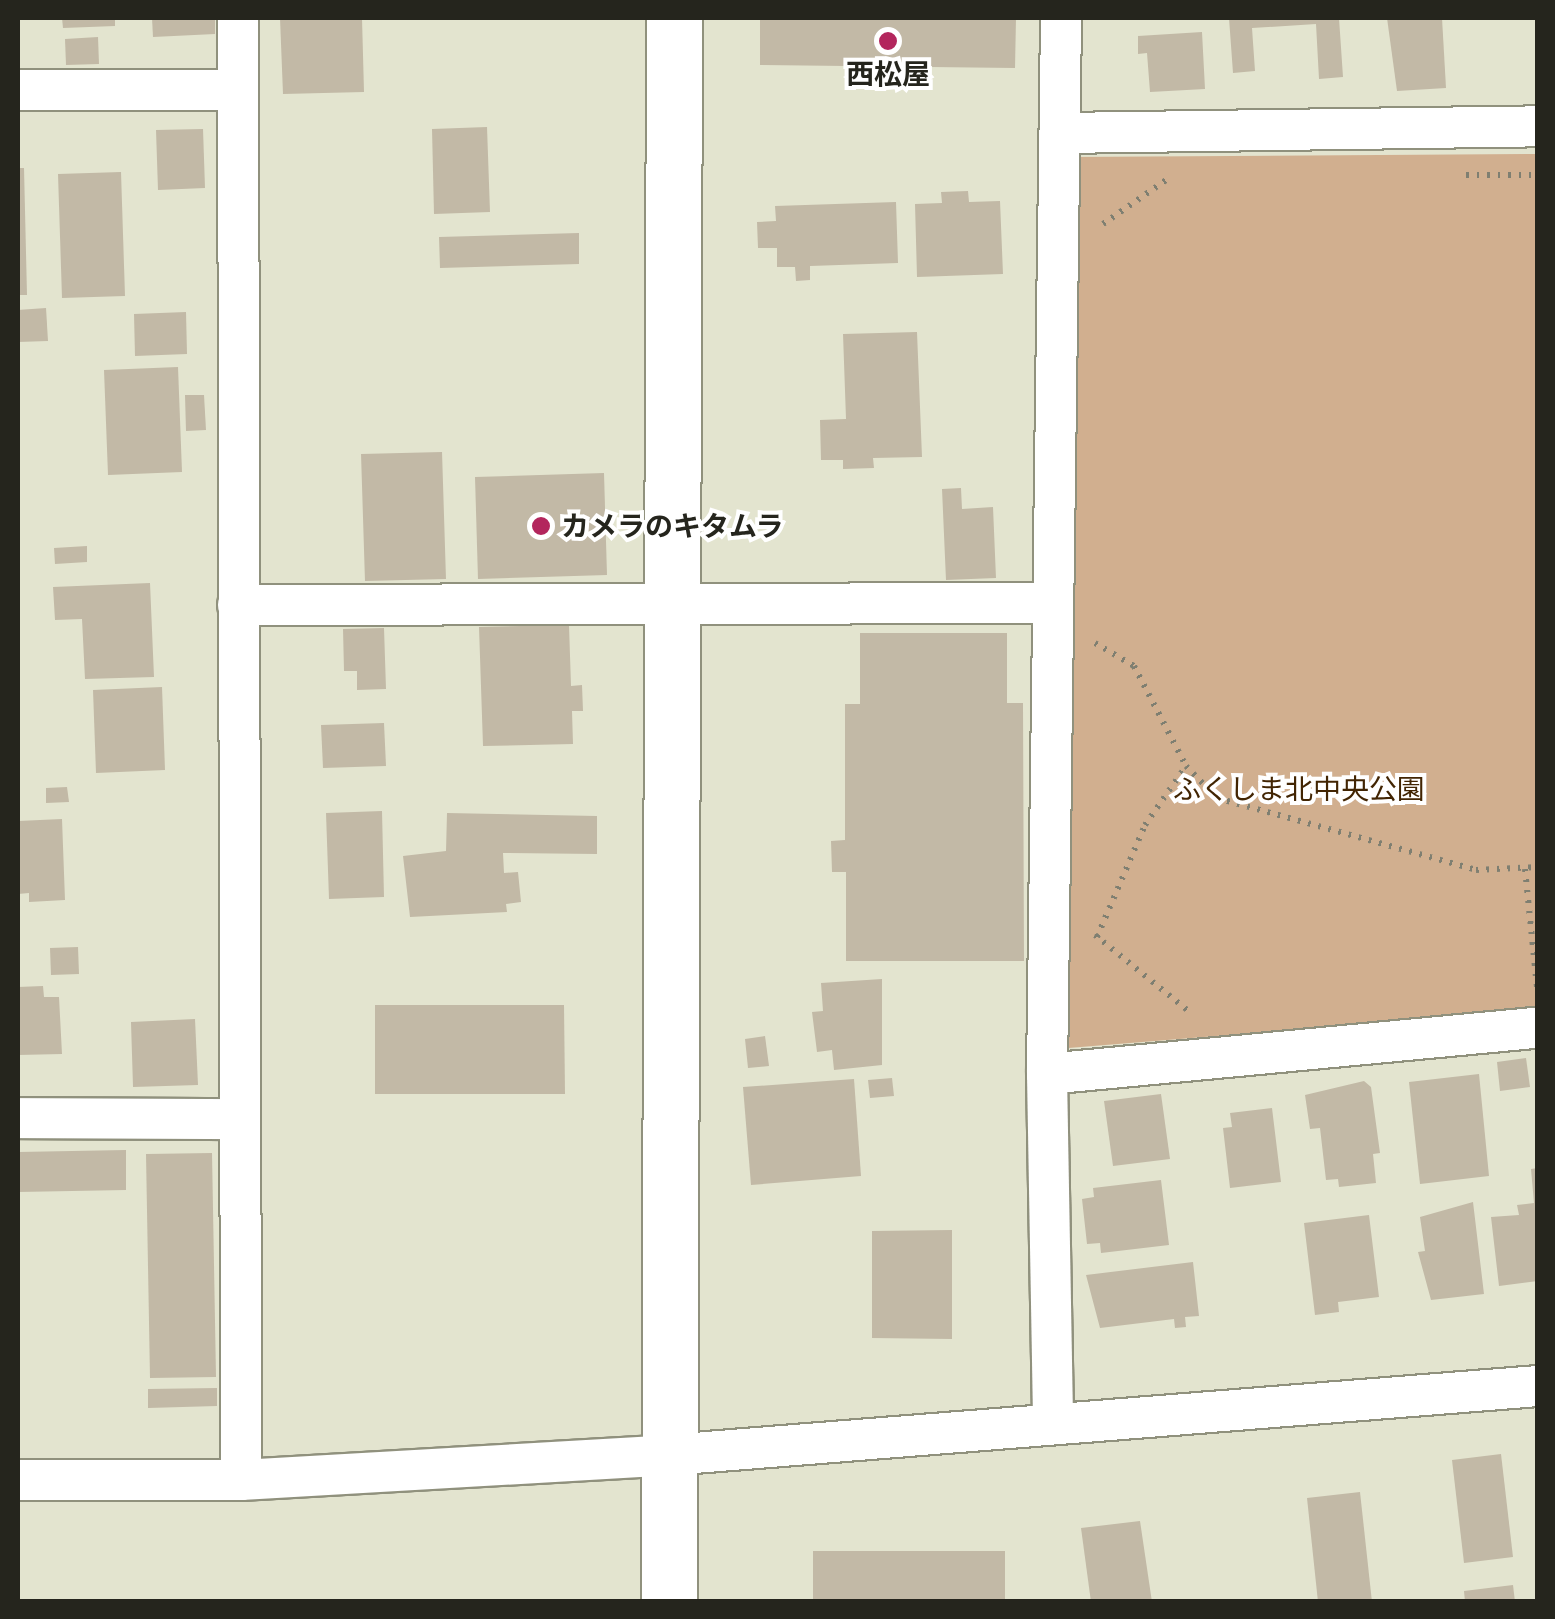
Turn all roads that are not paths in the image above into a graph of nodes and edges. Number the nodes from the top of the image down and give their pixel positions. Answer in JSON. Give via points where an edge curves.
{"nodes":[{"id":1,"x":238,"y":18,"type":"edge"},
{"id":2,"x":674,"y":18,"type":"edge"},
{"id":3,"x":1060,"y":18,"type":"edge"},
{"id":4,"x":18,"y":90,"type":"edge"},
{"id":5,"x":238,"y":90,"type":"junction"},
{"id":6,"x":1538,"y":126,"type":"edge"},
{"id":7,"x":1060,"y":134,"type":"junction"},
{"id":8,"x":1054,"y":603,"type":"junction"},
{"id":9,"x":670,"y":604,"type":"junction"},
{"id":10,"x":238,"y":605,"type":"junction"},
{"id":11,"x":1538,"y":1028,"type":"edge"},
{"id":12,"x":1047,"y":1074,"type":"junction"},
{"id":13,"x":18,"y":1118,"type":"edge"},
{"id":14,"x":239,"y":1119,"type":"junction"},
{"id":15,"x":1538,"y":1386,"type":"edge"},
{"id":16,"x":1053,"y":1422,"type":"junction"},
{"id":17,"x":669,"y":1455,"type":"junction"},
{"id":18,"x":18,"y":1480,"type":"edge"},
{"id":19,"x":241,"y":1480,"type":"junction"},
{"id":20,"x":669,"y":1602,"type":"edge"}],
"edges":[{"from":1,"to":5,"type":"street"},
{"from":2,"to":9,"type":"street"},
{"from":3,"to":7,"type":"street"},
{"from":4,"to":5,"type":"street"},
{"from":5,"to":10,"type":"street"},
{"from":6,"to":7,"type":"street"},
{"from":7,"to":8,"type":"street"},
{"from":8,"to":9,"type":"street"},
{"from":8,"to":12,"type":"street"},
{"from":9,"to":10,"type":"street"},
{"from":9,"to":17,"type":"street"},
{"from":10,"to":14,"type":"street"},
{"from":11,"to":12,"type":"street"},
{"from":12,"to":16,"type":"street"},
{"from":13,"to":14,"type":"street"},
{"from":14,"to":19,"type":"street"},
{"from":15,"to":16,"type":"street"},
{"from":16,"to":17,"type":"street"},
{"from":17,"to":19,"type":"street"},
{"from":17,"to":20,"type":"street"},
{"from":18,"to":19,"type":"street"}]}
